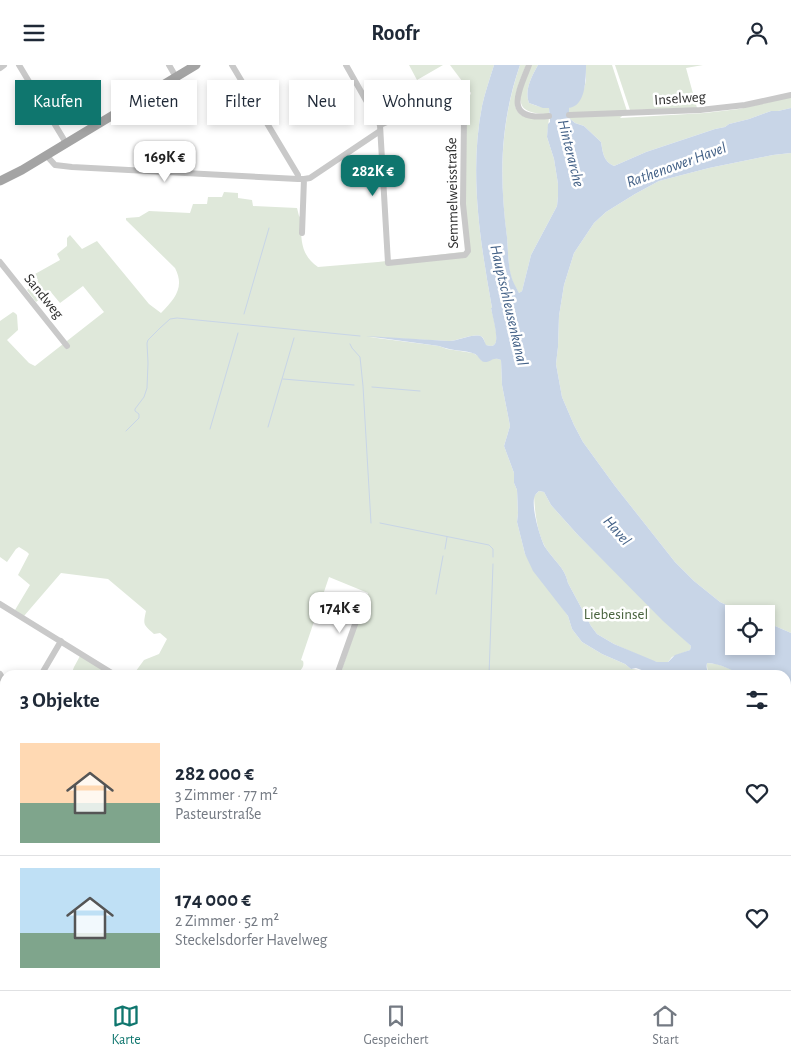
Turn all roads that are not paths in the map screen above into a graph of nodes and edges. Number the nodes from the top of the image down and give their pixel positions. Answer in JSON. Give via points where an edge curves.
{"nodes":[{"id":1,"x":4,"y":65,"type":"edge"},
{"id":2,"x":19,"y":65,"type":"edge"},
{"id":3,"x":169,"y":65,"type":"edge"},
{"id":4,"x":196,"y":65,"type":"edge"},
{"id":5,"x":232,"y":65,"type":"edge"},
{"id":6,"x":346,"y":65,"type":"edge"},
{"id":7,"x":529,"y":65,"type":"edge"},
{"id":8,"x":0,"y":68,"type":"edge"},
{"id":9,"x":176,"y":77,"type":"junction"},
{"id":10,"x":791,"y":95,"type":"edge"},
{"id":11,"x":569,"y":115,"type":"dead end"},
{"id":12,"x":549,"y":116,"type":"dead end"},
{"id":13,"x":380,"y":128,"type":"junction"},
{"id":14,"x":66,"y":143,"type":"junction"},
{"id":15,"x":46,"y":155,"type":"junction"},
{"id":16,"x":301,"y":179,"type":"junction"},
{"id":17,"x":0,"y":181,"type":"edge"},
{"id":18,"x":302,"y":233,"type":"dead end"},
{"id":19,"x":0,"y":262,"type":"edge"},
{"id":20,"x":67,"y":346,"type":"dead end"},
{"id":21,"x":364,"y":599,"type":"dead end"},
{"id":22,"x":0,"y":604,"type":"edge"},
{"id":23,"x":61,"y":641,"type":"junction"},
{"id":24,"x":44,"y":670,"type":"edge"},
{"id":25,"x":107,"y":670,"type":"edge"},
{"id":26,"x":339,"y":670,"type":"edge"}],
"edges":[{"from":1,"to":8,"type":"street"},
{"from":2,"to":14,"type":"street"},
{"from":3,"to":9,"type":"street"},
{"from":4,"to":9,"type":"main road"},
{"from":5,"to":16,"type":"street"},
{"from":6,"to":13,"type":"street"},
{"from":7,"to":12,"type":"street","via":[[518,96],[518,108],[534,117]]},
{"from":9,"to":14,"type":"main road"},
{"from":10,"to":11,"type":"street","name":"Inselweg","via":[[700,110]]},
{"from":13,"to":13,"type":"street","name":"Semmelweisstraße","via":[[387,122],[460,110],[464,113],[463,204],[467,254],[387,262]]},
{"from":13,"to":16,"type":"street","name":"Semmelweisstraße","via":[[310,178]]},
{"from":14,"to":15,"type":"main road"},
{"from":15,"to":16,"type":"street","via":[[55,165],[72,167]]},
{"from":15,"to":17,"type":"main road"},
{"from":16,"to":18,"type":"street"},
{"from":19,"to":20,"type":"street","name":"Sandweg"},
{"from":21,"to":26,"type":"street"},
{"from":22,"to":23,"type":"street"},
{"from":23,"to":24,"type":"street"},
{"from":23,"to":25,"type":"street"}]}
